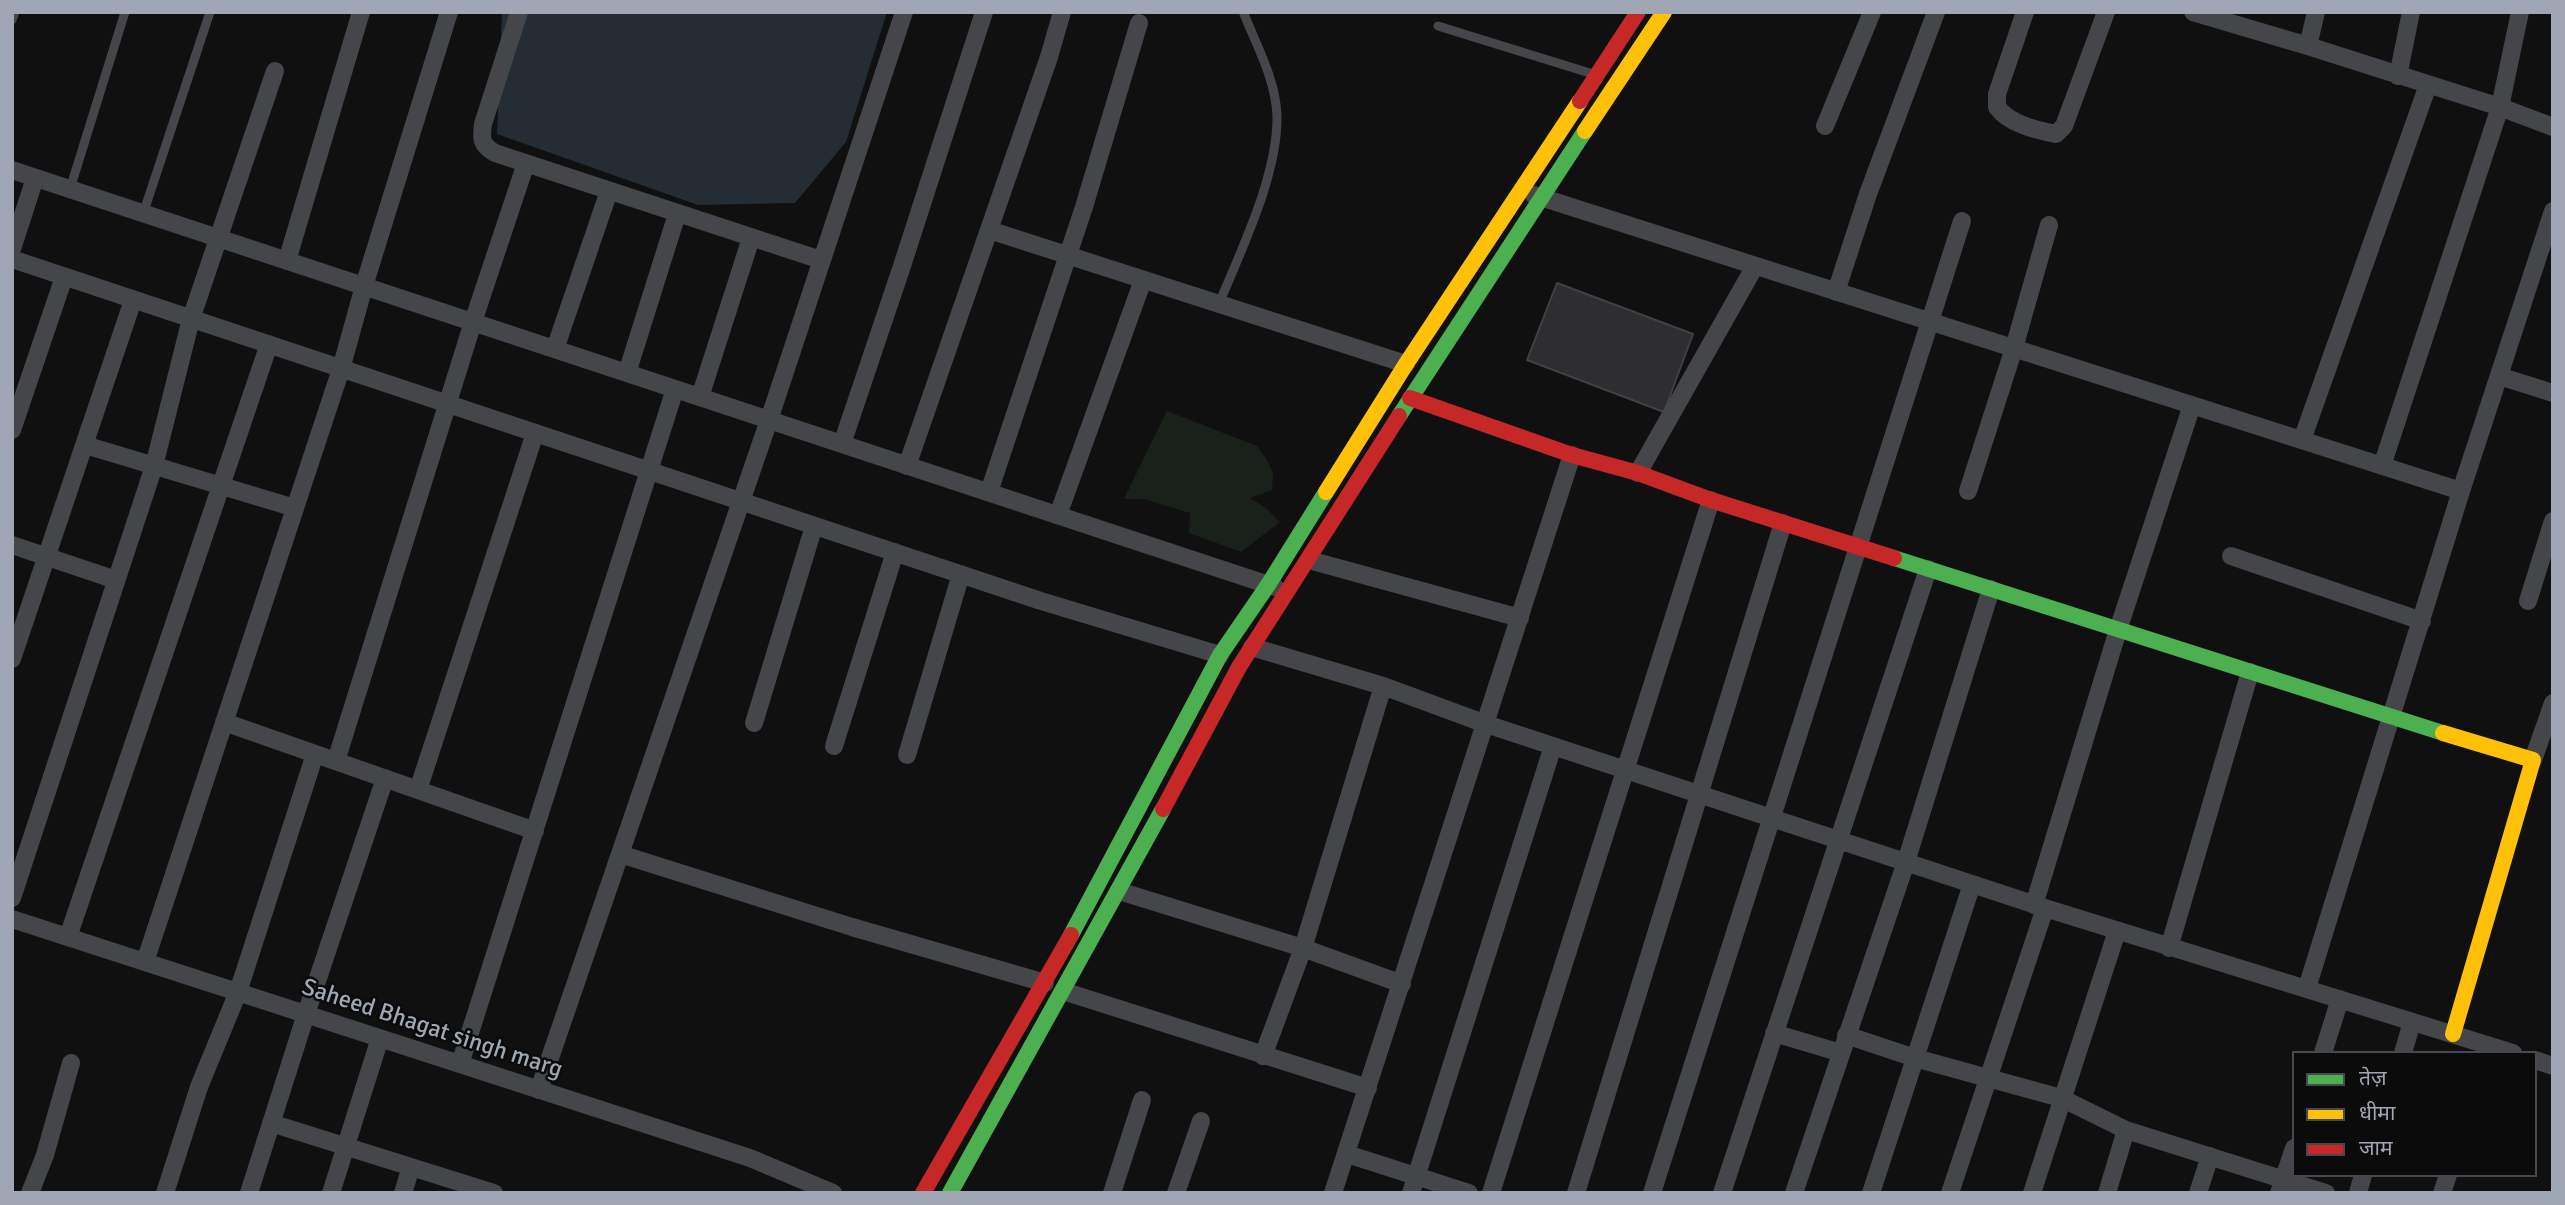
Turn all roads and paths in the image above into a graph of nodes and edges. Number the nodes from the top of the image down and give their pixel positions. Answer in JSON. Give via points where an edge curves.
{"nodes":[{"id":1,"x":15,"y":12,"type":"edge"},
{"id":2,"x":125,"y":12,"type":"edge"},
{"id":3,"x":210,"y":12,"type":"edge"},
{"id":4,"x":361,"y":12,"type":"edge"},
{"id":5,"x":449,"y":12,"type":"edge"},
{"id":6,"x":519,"y":12,"type":"edge"},
{"id":7,"x":904,"y":12,"type":"edge"},
{"id":8,"x":984,"y":12,"type":"edge"},
{"id":9,"x":1062,"y":12,"type":"edge"},
{"id":10,"x":1637,"y":12,"type":"edge"},
{"id":11,"x":1664,"y":12,"type":"edge"},
{"id":12,"x":1872,"y":12,"type":"edge"},
{"id":13,"x":1936,"y":12,"type":"edge"},
{"id":14,"x":2025,"y":12,"type":"edge"},
{"id":15,"x":2106,"y":12,"type":"edge"},
{"id":16,"x":2316,"y":12,"type":"edge"},
{"id":17,"x":2412,"y":12,"type":"edge"},
{"id":18,"x":2520,"y":12,"type":"edge"},
{"id":19,"x":2200,"y":13,"type":"edge"},
{"id":20,"x":1244,"y":14,"type":"dead end"},
{"id":21,"x":12,"y":20,"type":"edge"},
{"id":22,"x":1139,"y":23,"type":"dead end"},
{"id":23,"x":1438,"y":26,"type":"dead end"},
{"id":24,"x":2308,"y":46,"type":"junction"},
{"id":25,"x":275,"y":71,"type":"dead end"},
{"id":26,"x":1596,"y":75,"type":"junction"},
{"id":27,"x":2398,"y":76,"type":"junction"},
{"id":28,"x":2428,"y":85,"type":"junction"},
{"id":29,"x":2500,"y":107,"type":"junction"},
{"id":30,"x":1825,"y":126,"type":"dead end"},
{"id":31,"x":2553,"y":127,"type":"edge"},
{"id":32,"x":526,"y":163,"type":"junction"},
{"id":33,"x":12,"y":170,"type":"edge"},
{"id":34,"x":35,"y":178,"type":"junction"},
{"id":35,"x":70,"y":189,"type":"junction"},
{"id":36,"x":609,"y":191,"type":"junction"},
{"id":37,"x":1520,"y":191,"type":"junction"},
{"id":38,"x":1540,"y":197,"type":"junction"},
{"id":39,"x":2553,"y":211,"type":"edge"},
{"id":40,"x":143,"y":214,"type":"junction"},
{"id":41,"x":677,"y":214,"type":"junction"},
{"id":42,"x":1962,"y":221,"type":"dead end"},
{"id":43,"x":2049,"y":226,"type":"dead end"},
{"id":44,"x":989,"y":230,"type":"junction"},
{"id":45,"x":751,"y":237,"type":"junction"},
{"id":46,"x":217,"y":238,"type":"junction"},
{"id":47,"x":12,"y":249,"type":"edge"},
{"id":48,"x":1068,"y":255,"type":"junction"},
{"id":49,"x":12,"y":259,"type":"edge"},
{"id":50,"x":821,"y":260,"type":"junction"},
{"id":51,"x":287,"y":261,"type":"junction"},
{"id":52,"x":1755,"y":266,"type":"junction"},
{"id":53,"x":64,"y":277,"type":"junction"},
{"id":54,"x":1143,"y":280,"type":"junction"},
{"id":55,"x":364,"y":286,"type":"junction"},
{"id":56,"x":1836,"y":292,"type":"junction"},
{"id":57,"x":133,"y":300,"type":"junction"},
{"id":58,"x":1219,"y":304,"type":"junction"},
{"id":59,"x":191,"y":319,"type":"junction"},
{"id":60,"x":473,"y":322,"type":"junction"},
{"id":61,"x":1930,"y":322,"type":"junction"},
{"id":62,"x":269,"y":344,"type":"junction"},
{"id":63,"x":2014,"y":348,"type":"junction"},
{"id":64,"x":555,"y":349,"type":"junction"},
{"id":65,"x":1406,"y":365,"type":"junction"},
{"id":66,"x":341,"y":369,"type":"junction"},
{"id":67,"x":627,"y":373,"type":"junction"},
{"id":68,"x":2499,"y":376,"type":"junction"},
{"id":69,"x":675,"y":389,"type":"junction"},
{"id":70,"x":2553,"y":393,"type":"edge"},
{"id":71,"x":700,"y":397,"type":"junction"},
{"id":72,"x":1410,"y":398,"type":"junction"},
{"id":73,"x":447,"y":404,"type":"junction"},
{"id":74,"x":2192,"y":405,"type":"junction"},
{"id":75,"x":768,"y":420,"type":"junction"},
{"id":76,"x":12,"y":430,"type":"edge"},
{"id":77,"x":535,"y":433,"type":"junction"},
{"id":78,"x":2302,"y":440,"type":"junction"},
{"id":79,"x":842,"y":444,"type":"junction"},
{"id":80,"x":85,"y":445,"type":"junction"},
{"id":81,"x":1572,"y":455,"type":"junction"},
{"id":82,"x":154,"y":466,"type":"junction"},
{"id":83,"x":907,"y":466,"type":"junction"},
{"id":84,"x":2382,"y":466,"type":"junction"},
{"id":85,"x":651,"y":471,"type":"junction"},
{"id":86,"x":1639,"y":473,"type":"junction"},
{"id":87,"x":221,"y":486,"type":"junction"},
{"id":88,"x":1968,"y":491,"type":"dead end"},
{"id":89,"x":2461,"y":491,"type":"junction"},
{"id":90,"x":989,"y":492,"type":"junction"},
{"id":91,"x":1711,"y":500,"type":"junction"},
{"id":92,"x":741,"y":501,"type":"junction"},
{"id":93,"x":295,"y":508,"type":"junction"},
{"id":94,"x":1058,"y":515,"type":"junction"},
{"id":95,"x":2553,"y":522,"type":"edge"},
{"id":96,"x":1783,"y":523,"type":"junction"},
{"id":97,"x":814,"y":526,"type":"junction"},
{"id":98,"x":12,"y":545,"type":"edge"},
{"id":99,"x":1858,"y":547,"type":"junction"},
{"id":100,"x":895,"y":552,"type":"junction"},
{"id":101,"x":2231,"y":556,"type":"dead end"},
{"id":102,"x":46,"y":557,"type":"junction"},
{"id":103,"x":1310,"y":560,"type":"junction"},
{"id":104,"x":1928,"y":569,"type":"junction"},
{"id":105,"x":961,"y":575,"type":"junction"},
{"id":106,"x":117,"y":580,"type":"junction"},
{"id":107,"x":1268,"y":584,"type":"junction"},
{"id":108,"x":1991,"y":589,"type":"junction"},
{"id":109,"x":1289,"y":592,"type":"junction"},
{"id":110,"x":2528,"y":601,"type":"dead end"},
{"id":111,"x":1520,"y":618,"type":"junction"},
{"id":112,"x":2422,"y":621,"type":"junction"},
{"id":113,"x":2118,"y":630,"type":"junction"},
{"id":114,"x":1252,"y":647,"type":"junction"},
{"id":115,"x":1220,"y":655,"type":"junction"},
{"id":116,"x":12,"y":659,"type":"edge"},
{"id":117,"x":2250,"y":672,"type":"junction"},
{"id":118,"x":1383,"y":686,"type":"junction"},
{"id":119,"x":2553,"y":703,"type":"edge"},
{"id":120,"x":2391,"y":718,"type":"junction"},
{"id":121,"x":225,"y":722,"type":"junction"},
{"id":122,"x":754,"y":723,"type":"dead end"},
{"id":123,"x":1486,"y":724,"type":"junction"},
{"id":124,"x":834,"y":746,"type":"dead end"},
{"id":125,"x":1553,"y":746,"type":"junction"},
{"id":126,"x":315,"y":754,"type":"junction"},
{"id":127,"x":907,"y":755,"type":"dead end"},
{"id":128,"x":2533,"y":760,"type":"junction"},
{"id":129,"x":336,"y":761,"type":"junction"},
{"id":130,"x":1625,"y":770,"type":"junction"},
{"id":131,"x":385,"y":778,"type":"junction"},
{"id":132,"x":418,"y":790,"type":"junction"},
{"id":133,"x":1699,"y":794,"type":"junction"},
{"id":134,"x":1772,"y":818,"type":"junction"},
{"id":135,"x":535,"y":831,"type":"junction"},
{"id":136,"x":1838,"y":840,"type":"junction"},
{"id":137,"x":620,"y":854,"type":"junction"},
{"id":138,"x":1906,"y":862,"type":"junction"},
{"id":139,"x":1972,"y":884,"type":"junction"},
{"id":140,"x":1119,"y":891,"type":"junction"},
{"id":141,"x":12,"y":898,"type":"edge"},
{"id":142,"x":2040,"y":906,"type":"junction"},
{"id":143,"x":12,"y":919,"type":"edge"},
{"id":144,"x":2117,"y":931,"type":"junction"},
{"id":145,"x":68,"y":937,"type":"junction"},
{"id":146,"x":1303,"y":948,"type":"junction"},
{"id":147,"x":2169,"y":948,"type":"junction"},
{"id":148,"x":145,"y":962,"type":"junction"},
{"id":149,"x":1045,"y":983,"type":"junction"},
{"id":150,"x":1402,"y":984,"type":"junction"},
{"id":151,"x":2307,"y":988,"type":"junction"},
{"id":152,"x":1063,"y":991,"type":"junction"},
{"id":153,"x":237,"y":992,"type":"junction"},
{"id":154,"x":2340,"y":999,"type":"junction"},
{"id":155,"x":306,"y":1014,"type":"junction"},
{"id":156,"x":2413,"y":1022,"type":"junction"},
{"id":157,"x":1774,"y":1033,"type":"junction"},
{"id":158,"x":2453,"y":1034,"type":"junction"},
{"id":159,"x":1846,"y":1035,"type":"junction"},
{"id":160,"x":380,"y":1038,"type":"junction"},
{"id":161,"x":2491,"y":1049,"type":"edge"},
{"id":162,"x":2324,"y":1051,"type":"edge"},
{"id":163,"x":2404,"y":1051,"type":"edge"},
{"id":164,"x":1841,"y":1054,"type":"junction"},
{"id":165,"x":1263,"y":1056,"type":"junction"},
{"id":166,"x":1915,"y":1058,"type":"junction"},
{"id":167,"x":71,"y":1063,"type":"dead end"},
{"id":168,"x":460,"y":1064,"type":"junction"},
{"id":169,"x":1988,"y":1077,"type":"junction"},
{"id":170,"x":1368,"y":1088,"type":"junction"},
{"id":171,"x":539,"y":1090,"type":"junction"},
{"id":172,"x":2062,"y":1098,"type":"junction"},
{"id":173,"x":1142,"y":1100,"type":"dead end"},
{"id":174,"x":1201,"y":1122,"type":"dead end"},
{"id":175,"x":271,"y":1123,"type":"junction"},
{"id":176,"x":2126,"y":1130,"type":"junction"},
{"id":177,"x":346,"y":1146,"type":"junction"},
{"id":178,"x":1347,"y":1154,"type":"junction"},
{"id":179,"x":2292,"y":1154,"type":"edge"},
{"id":180,"x":2210,"y":1156,"type":"junction"},
{"id":181,"x":411,"y":1167,"type":"junction"},
{"id":182,"x":1417,"y":1174,"type":"junction"},
{"id":183,"x":2282,"y":1186,"type":"edge"},
{"id":184,"x":491,"y":1192,"type":"edge"},
{"id":185,"x":30,"y":1193,"type":"edge"},
{"id":186,"x":165,"y":1193,"type":"edge"},
{"id":187,"x":249,"y":1193,"type":"edge"},
{"id":188,"x":331,"y":1193,"type":"edge"},
{"id":189,"x":403,"y":1193,"type":"edge"},
{"id":190,"x":833,"y":1193,"type":"edge"},
{"id":191,"x":923,"y":1193,"type":"edge"},
{"id":192,"x":950,"y":1193,"type":"edge"},
{"id":193,"x":1112,"y":1193,"type":"edge"},
{"id":194,"x":1177,"y":1193,"type":"edge"},
{"id":195,"x":1334,"y":1193,"type":"edge"},
{"id":196,"x":1411,"y":1193,"type":"edge"},
{"id":197,"x":1469,"y":1193,"type":"edge"},
{"id":198,"x":1491,"y":1193,"type":"edge"},
{"id":199,"x":1576,"y":1193,"type":"edge"},
{"id":200,"x":1652,"y":1193,"type":"edge"},
{"id":201,"x":1722,"y":1193,"type":"edge"},
{"id":202,"x":1794,"y":1193,"type":"edge"},
{"id":203,"x":1871,"y":1193,"type":"edge"},
{"id":204,"x":1950,"y":1193,"type":"edge"},
{"id":205,"x":2032,"y":1193,"type":"edge"},
{"id":206,"x":2106,"y":1193,"type":"edge"},
{"id":207,"x":2198,"y":1193,"type":"edge"},
{"id":208,"x":2326,"y":1193,"type":"edge"}],
"edges":[{"from":1,"to":21,"type":"lane"},
{"from":2,"to":35,"type":"lane"},
{"from":3,"to":40,"type":"lane"},
{"from":4,"to":51,"type":"street"},
{"from":5,"to":55,"type":"street"},
{"from":6,"to":32,"type":"street","via":[[481,139],[485,148]]},
{"from":7,"to":50,"type":"street"},
{"from":8,"to":79,"type":"street"},
{"from":9,"to":44,"type":"street"},
{"from":10,"to":26,"type":"main road"},
{"from":11,"to":38,"type":"main road"},
{"from":12,"to":30,"type":"street"},
{"from":13,"to":56,"type":"street"},
{"from":14,"to":15,"type":"street","via":[[1997,94],[1997,107],[2036,130],[2056,134]]},
{"from":16,"to":24,"type":"street"},
{"from":17,"to":27,"type":"street"},
{"from":18,"to":29,"type":"street"},
{"from":19,"to":24,"type":"street"},
{"from":20,"to":58,"type":"lane","via":[[1269,74],[1277,115],[1259,203]]},
{"from":22,"to":48,"type":"street"},
{"from":23,"to":26,"type":"lane"},
{"from":24,"to":27,"type":"street"},
{"from":25,"to":46,"type":"street"},
{"from":26,"to":37,"type":"main road"},
{"from":27,"to":28,"type":"street"},
{"from":28,"to":29,"type":"street"},
{"from":28,"to":78,"type":"street"},
{"from":29,"to":31,"type":"street"},
{"from":29,"to":84,"type":"street"},
{"from":32,"to":36,"type":"street"},
{"from":32,"to":60,"type":"street"},
{"from":33,"to":34,"type":"street"},
{"from":34,"to":35,"type":"street"},
{"from":34,"to":47,"type":"street"},
{"from":35,"to":40,"type":"street"},
{"from":36,"to":41,"type":"street"},
{"from":36,"to":64,"type":"street"},
{"from":37,"to":38,"type":"street"},
{"from":37,"to":65,"type":"main road"},
{"from":38,"to":52,"type":"street"},
{"from":38,"to":72,"type":"main road"},
{"from":39,"to":68,"type":"street"},
{"from":40,"to":46,"type":"street"},
{"from":41,"to":45,"type":"street"},
{"from":41,"to":67,"type":"street"},
{"from":42,"to":61,"type":"street"},
{"from":43,"to":63,"type":"street"},
{"from":44,"to":48,"type":"street"},
{"from":44,"to":83,"type":"street"},
{"from":45,"to":50,"type":"street"},
{"from":45,"to":71,"type":"street"},
{"from":46,"to":51,"type":"street"},
{"from":46,"to":59,"type":"street"},
{"from":48,"to":54,"type":"street"},
{"from":48,"to":90,"type":"street"},
{"from":49,"to":53,"type":"street"},
{"from":50,"to":75,"type":"street"},
{"from":51,"to":55,"type":"street"},
{"from":52,"to":56,"type":"street"},
{"from":52,"to":86,"type":"street"},
{"from":53,"to":57,"type":"street"},
{"from":53,"to":76,"type":"street"},
{"from":54,"to":58,"type":"street"},
{"from":54,"to":94,"type":"street"},
{"from":55,"to":60,"type":"street"},
{"from":55,"to":66,"type":"street"},
{"from":56,"to":61,"type":"street"},
{"from":57,"to":59,"type":"street"},
{"from":57,"to":80,"type":"street"},
{"from":58,"to":65,"type":"street"},
{"from":59,"to":62,"type":"street"},
{"from":59,"to":82,"type":"street"},
{"from":60,"to":64,"type":"street"},
{"from":60,"to":73,"type":"street"},
{"from":61,"to":63,"type":"street"},
{"from":61,"to":99,"type":"street"},
{"from":62,"to":66,"type":"street"},
{"from":62,"to":87,"type":"street"},
{"from":63,"to":74,"type":"street"},
{"from":63,"to":88,"type":"street"},
{"from":64,"to":67,"type":"street"},
{"from":65,"to":107,"type":"main road"},
{"from":66,"to":73,"type":"street"},
{"from":66,"to":93,"type":"street"},
{"from":67,"to":69,"type":"street"},
{"from":68,"to":70,"type":"street"},
{"from":68,"to":89,"type":"street"},
{"from":69,"to":71,"type":"street"},
{"from":69,"to":85,"type":"street"},
{"from":71,"to":75,"type":"street"},
{"from":72,"to":81,"type":"main road"},
{"from":72,"to":103,"type":"main road"},
{"from":73,"to":77,"type":"street"},
{"from":73,"to":129,"type":"street"},
{"from":74,"to":78,"type":"street"},
{"from":74,"to":113,"type":"street"},
{"from":75,"to":79,"type":"street"},
{"from":75,"to":92,"type":"street"},
{"from":77,"to":85,"type":"street"},
{"from":77,"to":132,"type":"street"},
{"from":78,"to":84,"type":"street"},
{"from":79,"to":83,"type":"street"},
{"from":80,"to":82,"type":"street"},
{"from":80,"to":102,"type":"street"},
{"from":81,"to":86,"type":"main road"},
{"from":81,"to":111,"type":"street"},
{"from":82,"to":87,"type":"street"},
{"from":82,"to":106,"type":"street"},
{"from":83,"to":90,"type":"street"},
{"from":84,"to":89,"type":"street"},
{"from":85,"to":92,"type":"street"},
{"from":85,"to":135,"type":"street"},
{"from":86,"to":91,"type":"main road"},
{"from":87,"to":93,"type":"street"},
{"from":87,"to":145,"type":"street"},
{"from":89,"to":112,"type":"street"},
{"from":90,"to":94,"type":"street"},
{"from":91,"to":96,"type":"main road"},
{"from":91,"to":130,"type":"street"},
{"from":92,"to":97,"type":"street"},
{"from":92,"to":137,"type":"street"},
{"from":93,"to":121,"type":"street"},
{"from":94,"to":107,"type":"street"},
{"from":95,"to":110,"type":"street"},
{"from":96,"to":99,"type":"main road"},
{"from":96,"to":133,"type":"street"},
{"from":97,"to":100,"type":"street"},
{"from":97,"to":122,"type":"street"},
{"from":98,"to":102,"type":"street"},
{"from":99,"to":104,"type":"main road"},
{"from":99,"to":134,"type":"street"},
{"from":100,"to":105,"type":"street"},
{"from":100,"to":124,"type":"street"},
{"from":101,"to":112,"type":"street"},
{"from":102,"to":106,"type":"street"},
{"from":102,"to":116,"type":"street"},
{"from":103,"to":109,"type":"main road"},
{"from":103,"to":111,"type":"street"},
{"from":104,"to":108,"type":"main road"},
{"from":104,"to":136,"type":"street"},
{"from":105,"to":115,"type":"street"},
{"from":105,"to":127,"type":"street"},
{"from":106,"to":141,"type":"street"},
{"from":107,"to":109,"type":"street"},
{"from":107,"to":115,"type":"main road"},
{"from":108,"to":113,"type":"main road"},
{"from":108,"to":138,"type":"street"},
{"from":109,"to":114,"type":"main road"},
{"from":111,"to":123,"type":"street"},
{"from":112,"to":120,"type":"street"},
{"from":113,"to":117,"type":"main road"},
{"from":113,"to":142,"type":"street"},
{"from":114,"to":118,"type":"street"},
{"from":114,"to":140,"type":"main road"},
{"from":115,"to":149,"type":"main road"},
{"from":117,"to":120,"type":"main road"},
{"from":117,"to":147,"type":"street"},
{"from":118,"to":123,"type":"street"},
{"from":118,"to":146,"type":"street"},
{"from":119,"to":128,"type":"street"},
{"from":120,"to":128,"type":"main road"},
{"from":120,"to":151,"type":"street"},
{"from":121,"to":126,"type":"street"},
{"from":121,"to":148,"type":"street"},
{"from":123,"to":125,"type":"street"},
{"from":123,"to":150,"type":"street"},
{"from":125,"to":130,"type":"street"},
{"from":125,"to":182,"type":"street"},
{"from":126,"to":129,"type":"street"},
{"from":126,"to":153,"type":"street"},
{"from":128,"to":158,"type":"main road"},
{"from":129,"to":131,"type":"street"},
{"from":130,"to":133,"type":"street"},
{"from":130,"to":198,"type":"street"},
{"from":131,"to":132,"type":"street"},
{"from":131,"to":155,"type":"street"},
{"from":132,"to":135,"type":"street"},
{"from":133,"to":134,"type":"street"},
{"from":133,"to":199,"type":"street"},
{"from":134,"to":136,"type":"street"},
{"from":134,"to":200,"type":"street"},
{"from":135,"to":168,"type":"street"},
{"from":136,"to":138,"type":"street"},
{"from":136,"to":157,"type":"street"},
{"from":137,"to":149,"type":"street"},
{"from":137,"to":171,"type":"street"},
{"from":138,"to":139,"type":"street"},
{"from":138,"to":159,"type":"street"},
{"from":139,"to":142,"type":"street"},
{"from":139,"to":166,"type":"street"},
{"from":140,"to":146,"type":"street"},
{"from":140,"to":152,"type":"main road"},
{"from":142,"to":144,"type":"street"},
{"from":142,"to":169,"type":"street"},
{"from":143,"to":145,"type":"street","name":"Saheed Bhagat singh marg"},
{"from":144,"to":147,"type":"street"},
{"from":144,"to":172,"type":"street"},
{"from":145,"to":148,"type":"street","name":"Saheed Bhagat singh marg"},
{"from":146,"to":150,"type":"street"},
{"from":146,"to":165,"type":"street"},
{"from":147,"to":151,"type":"street"},
{"from":148,"to":153,"type":"street","name":"Saheed Bhagat singh marg"},
{"from":149,"to":191,"type":"main road"},
{"from":150,"to":170,"type":"street"},
{"from":151,"to":154,"type":"street"},
{"from":152,"to":165,"type":"street"},
{"from":152,"to":192,"type":"main road"},
{"from":153,"to":155,"type":"street","name":"Saheed Bhagat singh marg"},
{"from":153,"to":186,"type":"street","via":[[199,1087]]},
{"from":154,"to":156,"type":"street"},
{"from":154,"to":162,"type":"street"},
{"from":155,"to":160,"type":"street","name":"Saheed Bhagat singh marg"},
{"from":155,"to":175,"type":"street"},
{"from":156,"to":158,"type":"street"},
{"from":156,"to":163,"type":"street"},
{"from":157,"to":164,"type":"street"},
{"from":157,"to":201,"type":"street"},
{"from":158,"to":161,"type":"street"},
{"from":159,"to":164,"type":"street"},
{"from":159,"to":166,"type":"street"},
{"from":160,"to":168,"type":"street","name":"Saheed Bhagat singh marg"},
{"from":160,"to":177,"type":"street"},
{"from":164,"to":202,"type":"street"},
{"from":165,"to":170,"type":"street"},
{"from":166,"to":169,"type":"street"},
{"from":166,"to":203,"type":"street"},
{"from":167,"to":185,"type":"street"},
{"from":168,"to":171,"type":"street","name":"Saheed Bhagat singh marg"},
{"from":169,"to":172,"type":"street"},
{"from":169,"to":204,"type":"street"},
{"from":170,"to":178,"type":"street"},
{"from":171,"to":190,"type":"street","name":"Saheed Bhagat singh marg","via":[[750,1158]]},
{"from":172,"to":176,"type":"street"},
{"from":172,"to":205,"type":"street"},
{"from":173,"to":193,"type":"street"},
{"from":174,"to":194,"type":"street"},
{"from":175,"to":177,"type":"street"},
{"from":175,"to":187,"type":"street"},
{"from":176,"to":180,"type":"street"},
{"from":176,"to":206,"type":"street"},
{"from":177,"to":181,"type":"street"},
{"from":177,"to":188,"type":"street"},
{"from":178,"to":182,"type":"street"},
{"from":178,"to":195,"type":"street"},
{"from":179,"to":183,"type":"street"},
{"from":180,"to":183,"type":"street"},
{"from":180,"to":207,"type":"street"},
{"from":181,"to":184,"type":"street"},
{"from":181,"to":189,"type":"street"},
{"from":182,"to":196,"type":"street"},
{"from":182,"to":197,"type":"street"},
{"from":183,"to":208,"type":"street"}]}
